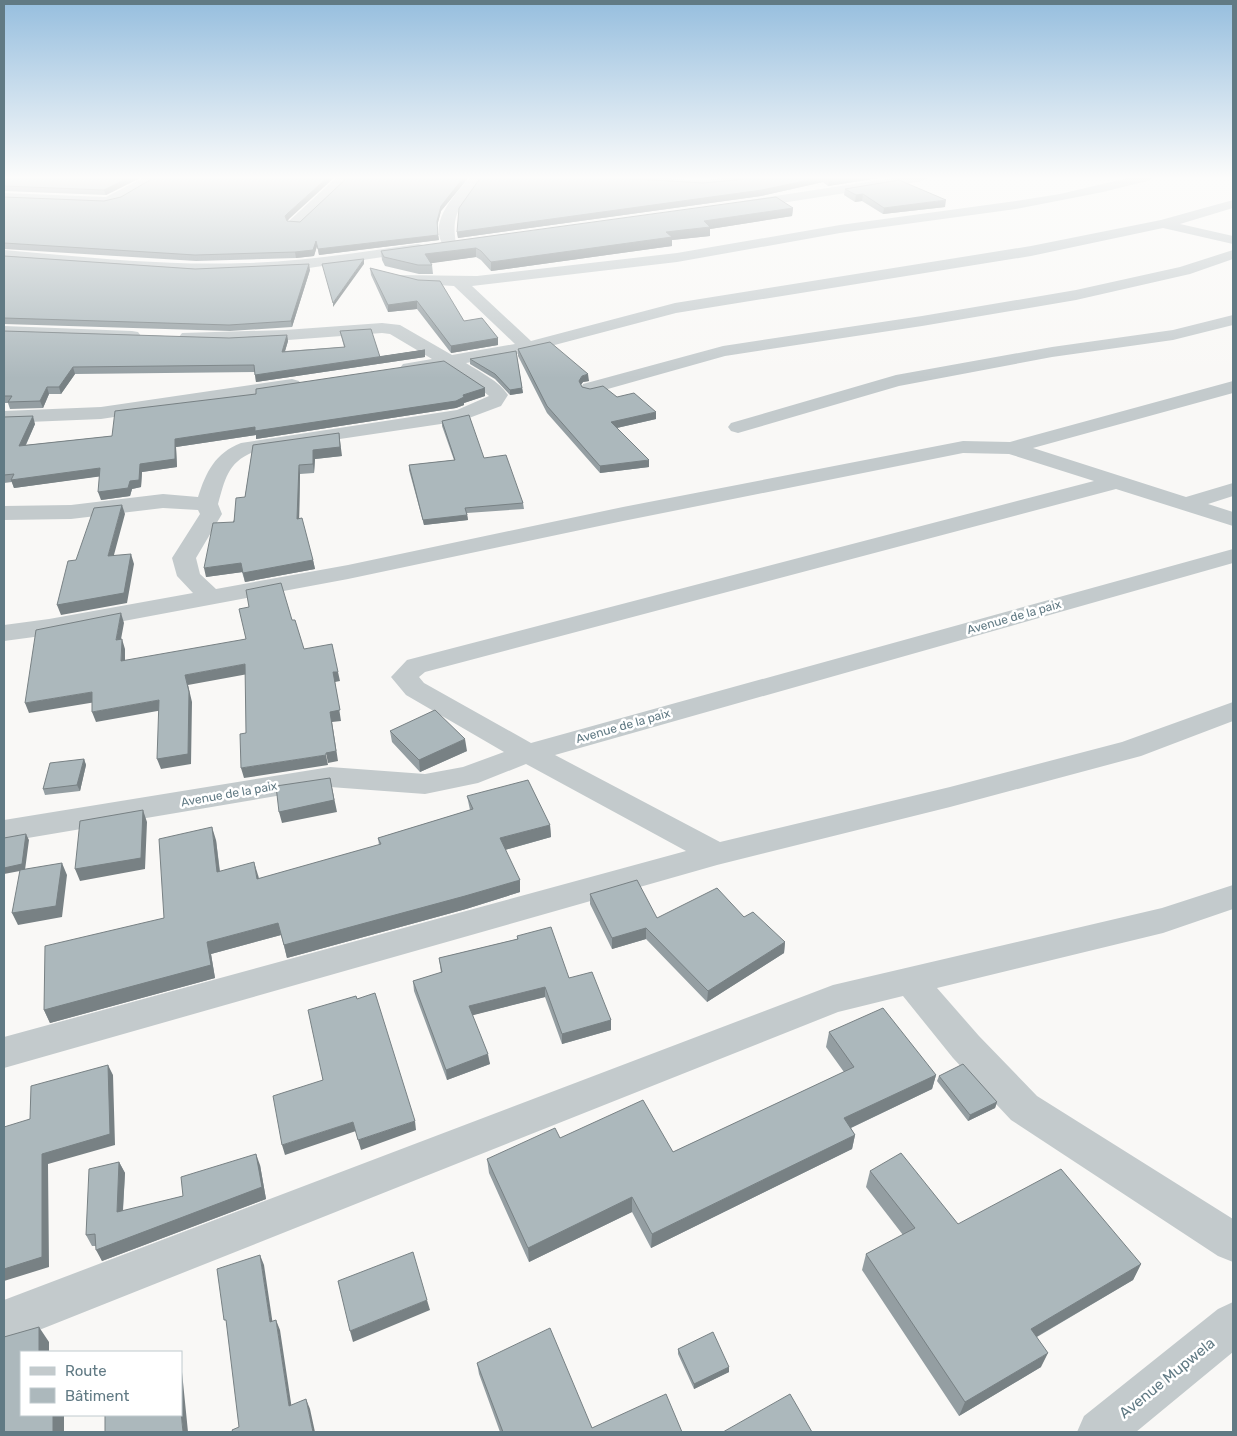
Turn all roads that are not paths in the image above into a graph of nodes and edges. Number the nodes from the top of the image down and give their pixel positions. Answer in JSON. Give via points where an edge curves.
{"nodes":[{"id":1,"x":444,"y":244,"type":"edge"},
{"id":2,"x":755,"y":244,"type":"edge"},
{"id":3,"x":1065,"y":244,"type":"edge"},
{"id":4,"x":1233,"y":254,"type":"edge"},
{"id":5,"x":4,"y":255,"type":"edge"},
{"id":6,"x":370,"y":255,"type":"junction"},
{"id":7,"x":460,"y":283,"type":"junction"},
{"id":8,"x":1233,"y":320,"type":"edge"},
{"id":9,"x":4,"y":331,"type":"edge"},
{"id":10,"x":153,"y":336,"type":"edge"},
{"id":11,"x":172,"y":337,"type":"edge"},
{"id":12,"x":528,"y":347,"type":"junction"},
{"id":13,"x":449,"y":361,"type":"junction"},
{"id":14,"x":391,"y":371,"type":"edge"},
{"id":15,"x":314,"y":382,"type":"edge"},
{"id":16,"x":1233,"y":387,"type":"edge"},
{"id":17,"x":590,"y":388,"type":"edge"},
{"id":18,"x":4,"y":417,"type":"edge"},
{"id":19,"x":738,"y":427,"type":"dead end"},
{"id":20,"x":1011,"y":448,"type":"junction"},
{"id":21,"x":1117,"y":482,"type":"junction"},
{"id":22,"x":1233,"y":489,"type":"edge"},
{"id":23,"x":207,"y":504,"type":"junction"},
{"id":24,"x":1185,"y":504,"type":"junction"},
{"id":25,"x":4,"y":513,"type":"edge"},
{"id":26,"x":1233,"y":519,"type":"edge"},
{"id":27,"x":1233,"y":556,"type":"edge"},
{"id":28,"x":211,"y":597,"type":"junction"},
{"id":29,"x":4,"y":633,"type":"edge"},
{"id":30,"x":1233,"y":711,"type":"edge"},
{"id":31,"x":528,"y":753,"type":"junction"},
{"id":32,"x":4,"y":831,"type":"edge"},
{"id":33,"x":717,"y":854,"type":"junction"},
{"id":34,"x":1233,"y":897,"type":"edge"},
{"id":35,"x":911,"y":981,"type":"junction"},
{"id":36,"x":4,"y":1053,"type":"edge"},
{"id":37,"x":1233,"y":1242,"type":"edge"},
{"id":38,"x":4,"y":1322,"type":"edge"},
{"id":39,"x":1233,"y":1324,"type":"edge"},
{"id":40,"x":1100,"y":1432,"type":"edge"}],
"edges":[{"from":1,"to":6,"type":"street"},
{"from":2,"to":7,"type":"street","via":[[640,263]]},
{"from":3,"to":12,"type":"street","via":[[675,308]]},
{"from":4,"to":17,"type":"street","via":[[1184,271],[1076,295],[723,351]]},
{"from":5,"to":6,"type":"street","via":[[196,268],[296,265]]},
{"from":6,"to":7,"type":"street","via":[[383,273],[428,282]]},
{"from":7,"to":12,"type":"street"},
{"from":8,"to":19,"type":"street","via":[[1173,336],[1052,352],[896,381]]},
{"from":9,"to":10,"type":"street"},
{"from":11,"to":13,"type":"street","via":[[230,338],[388,328]]},
{"from":12,"to":13,"type":"street"},
{"from":13,"to":14,"type":"street"},
{"from":13,"to":23,"type":"street","via":[[499,395],[494,402],[461,415],[248,447],[226,458],[215,477]]},
{"from":15,"to":18,"type":"street","via":[[101,413]]},
{"from":16,"to":20,"type":"street"},
{"from":20,"to":21,"type":"street"},
{"from":20,"to":28,"type":"street","via":[[963,447]]},
{"from":21,"to":24,"type":"street"},
{"from":21,"to":31,"type":"street","via":[[416,666],[404,676],[415,689]]},
{"from":22,"to":24,"type":"street"},
{"from":23,"to":25,"type":"street","via":[[163,501],[71,512]]},
{"from":23,"to":28,"type":"street","via":[[211,514],[184,558],[189,576]]},
{"from":24,"to":26,"type":"street"},
{"from":27,"to":31,"type":"street","name":"Avenue de la paix"},
{"from":28,"to":29,"type":"street"},
{"from":30,"to":33,"type":"street","via":[[1130,749]]},
{"from":31,"to":32,"type":"street","name":"Avenue de la paix","via":[[468,776],[425,784],[330,776]]},
{"from":31,"to":33,"type":"street"},
{"from":33,"to":36,"type":"street"},
{"from":34,"to":35,"type":"street","via":[[1163,920]]},
{"from":35,"to":37,"type":"street","via":[[966,1047],[1024,1108]]},
{"from":35,"to":38,"type":"street","via":[[833,999]]},
{"from":39,"to":40,"type":"street","name":"Avenue Mupwela"}]}
